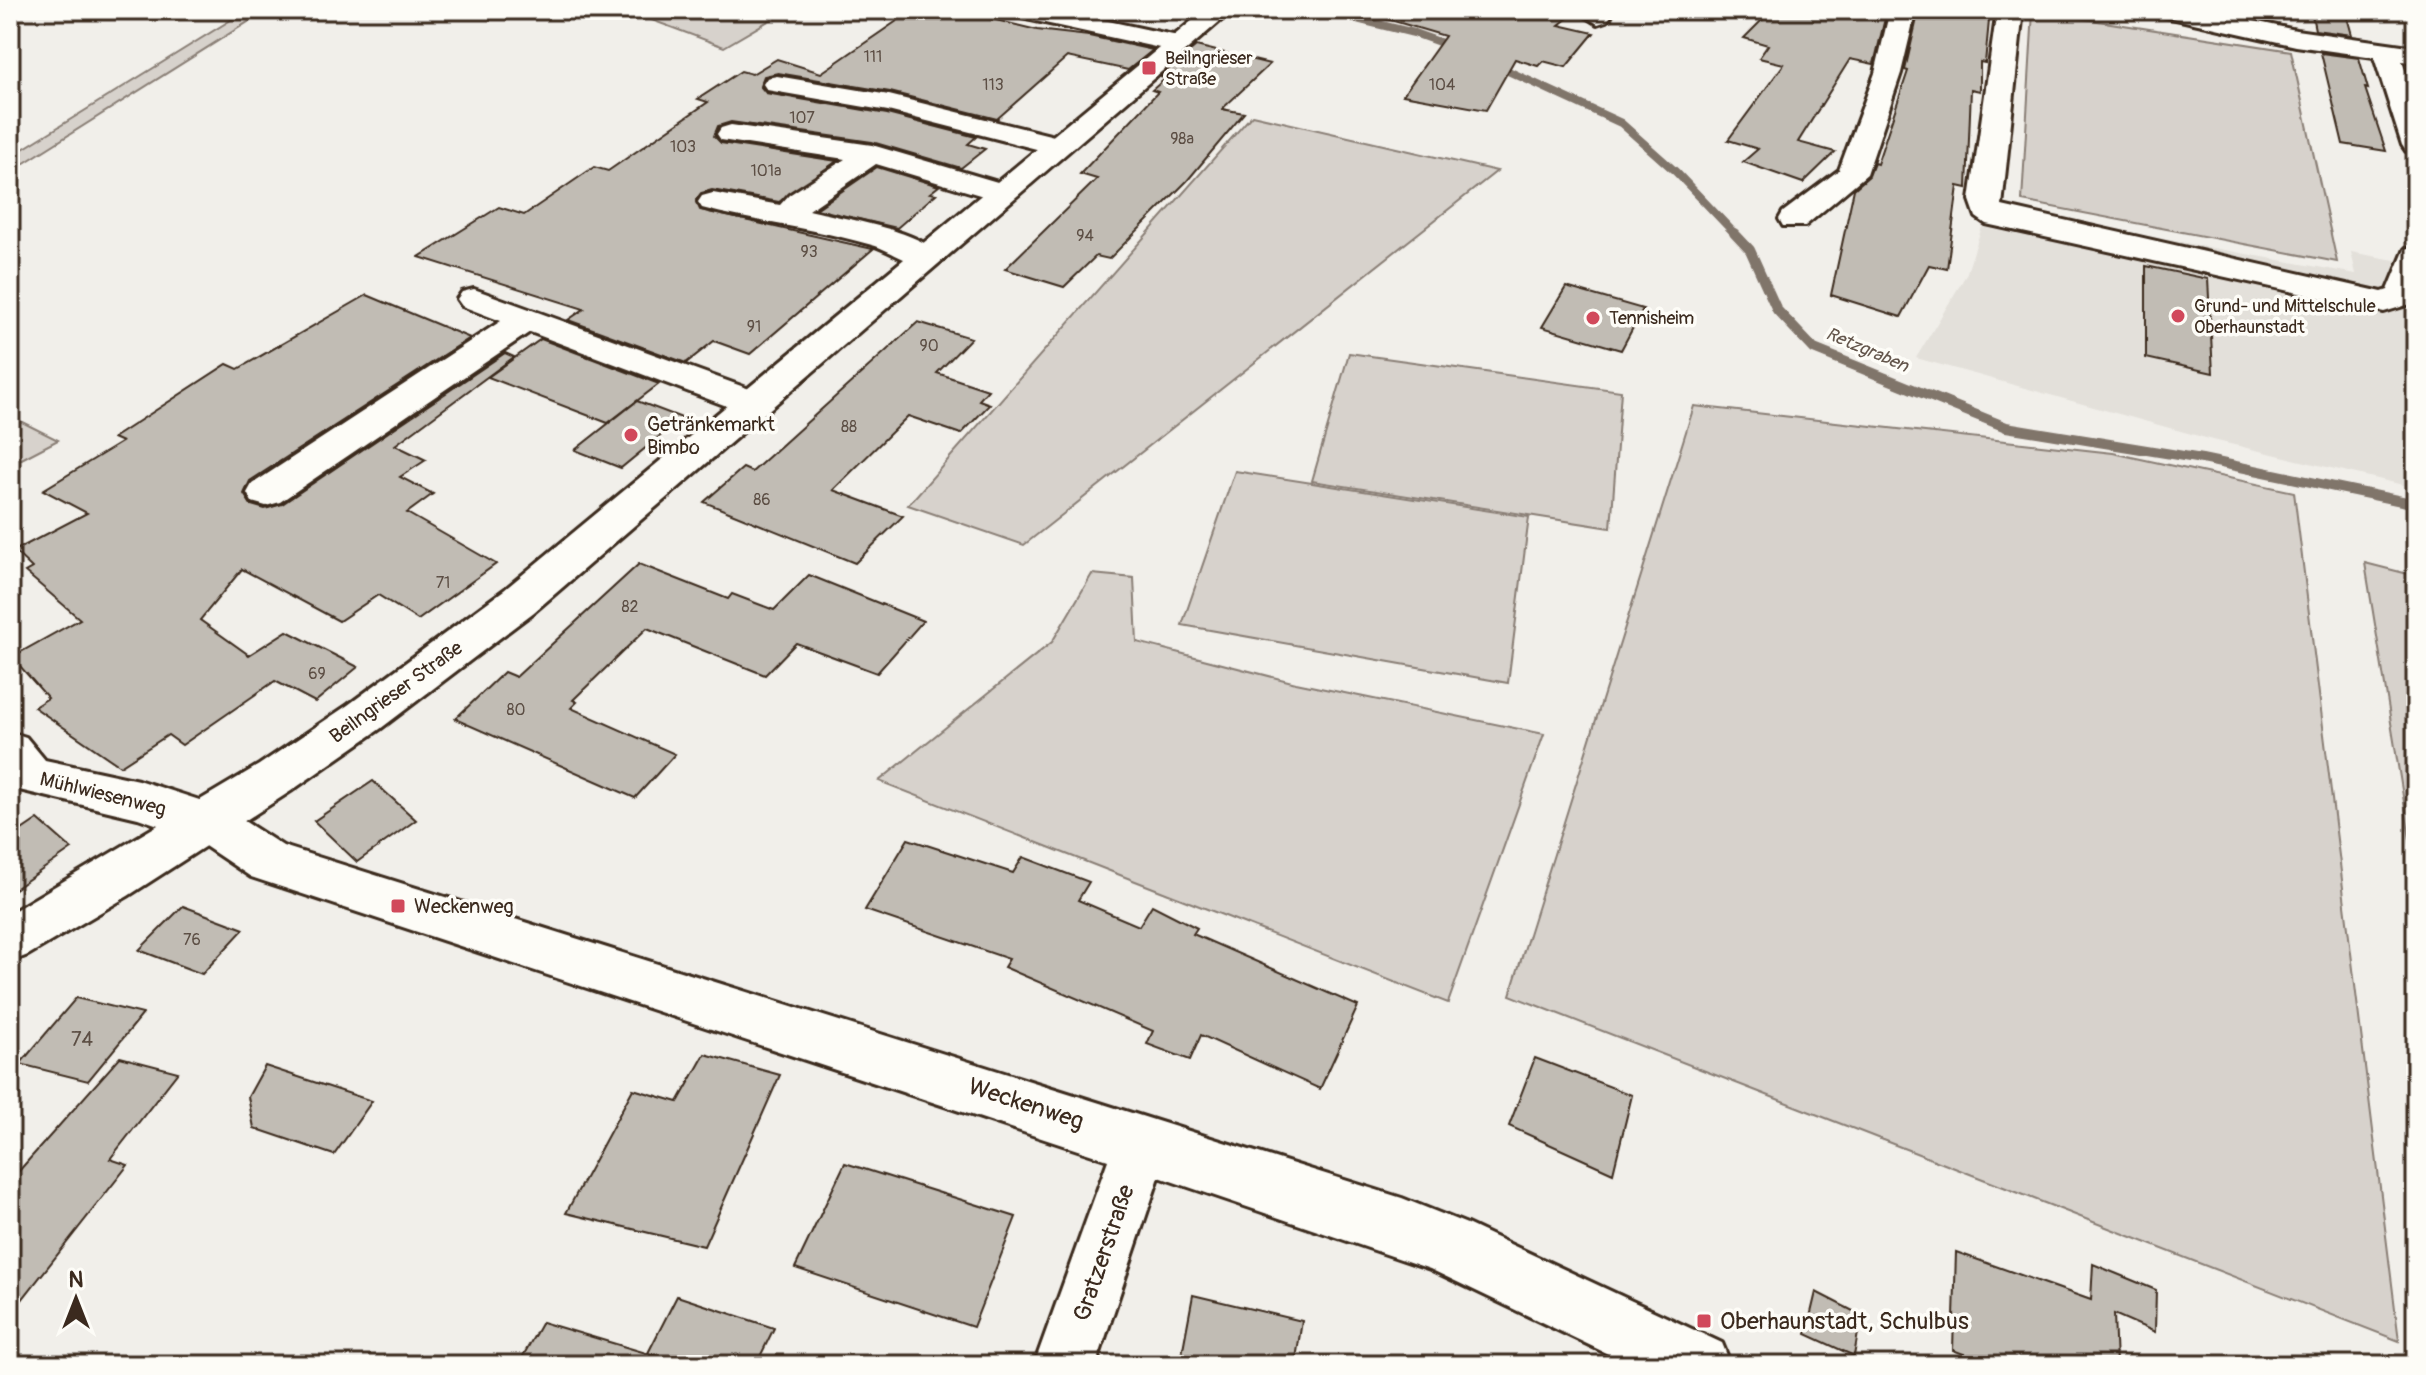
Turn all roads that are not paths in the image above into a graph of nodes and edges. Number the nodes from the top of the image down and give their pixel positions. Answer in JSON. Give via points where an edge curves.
{"nodes":[{"id":1,"x":1022,"y":10,"type":"edge"},
{"id":2,"x":1220,"y":10,"type":"edge"},
{"id":3,"x":1903,"y":10,"type":"edge"},
{"id":4,"x":2010,"y":10,"type":"edge"},
{"id":5,"x":2167,"y":10,"type":"edge"},
{"id":6,"x":1178,"y":44,"type":"junction"},
{"id":7,"x":2385,"y":51,"type":"junction"},
{"id":8,"x":2416,"y":55,"type":"edge"},
{"id":9,"x":900,"y":83,"type":"dead end"},
{"id":10,"x":777,"y":84,"type":"dead end"},
{"id":11,"x":875,"y":100,"type":"junction"},
{"id":12,"x":731,"y":134,"type":"dead end"},
{"id":13,"x":1056,"y":145,"type":"junction"},
{"id":14,"x":2416,"y":145,"type":"edge"},
{"id":15,"x":872,"y":154,"type":"junction"},
{"id":16,"x":1000,"y":192,"type":"junction"},
{"id":17,"x":713,"y":202,"type":"dead end"},
{"id":18,"x":789,"y":214,"type":"junction"},
{"id":19,"x":1794,"y":219,"type":"dead end"},
{"id":20,"x":924,"y":256,"type":"junction"},
{"id":21,"x":2416,"y":256,"type":"edge"},
{"id":22,"x":474,"y":299,"type":"dead end"},
{"id":23,"x":525,"y":320,"type":"junction"},
{"id":24,"x":753,"y":403,"type":"junction"},
{"id":25,"x":266,"y":493,"type":"dead end"},
{"id":26,"x":10,"y":750,"type":"edge"},
{"id":27,"x":207,"y":822,"type":"junction"},
{"id":28,"x":10,"y":939,"type":"edge"},
{"id":29,"x":1143,"y":1142,"type":"junction"},
{"id":30,"x":1621,"y":1346,"type":"edge"},
{"id":31,"x":1065,"y":1365,"type":"edge"},
{"id":32,"x":1700,"y":1365,"type":"edge"}],
"edges":[{"from":1,"to":6,"type":"street"},
{"from":2,"to":6,"type":"street","name":"Beilngrieser Straße"},
{"from":3,"to":19,"type":"street","via":[[1888,73],[1852,174]]},
{"from":4,"to":21,"type":"street","via":[[1987,210],[1997,217],[2384,302],[2402,296]]},
{"from":5,"to":7,"type":"street"},
{"from":6,"to":13,"type":"street","name":"Beilngrieser Straße"},
{"from":7,"to":8,"type":"street"},
{"from":7,"to":14,"type":"street"},
{"from":9,"to":11,"type":"street"},
{"from":10,"to":11,"type":"street"},
{"from":11,"to":13,"type":"street"},
{"from":12,"to":15,"type":"street"},
{"from":13,"to":16,"type":"street","name":"Beilngrieser Straße"},
{"from":15,"to":16,"type":"street"},
{"from":15,"to":18,"type":"street","via":[[800,201]]},
{"from":16,"to":20,"type":"street","name":"Beilngrieser Straße"},
{"from":17,"to":18,"type":"street","via":[[769,215]]},
{"from":18,"to":20,"type":"street","via":[[887,239]]},
{"from":20,"to":24,"type":"street","name":"Beilngrieser Straße"},
{"from":22,"to":23,"type":"street"},
{"from":23,"to":24,"type":"street"},
{"from":23,"to":25,"type":"street"},
{"from":24,"to":27,"type":"street","name":"Beilngrieser Straße","via":[[519,601],[364,717]]},
{"from":26,"to":27,"type":"street","name":"Mühlwiesenweg","via":[[31,776],[138,799]]},
{"from":27,"to":28,"type":"street","name":"Beilngrieser Straße"},
{"from":27,"to":29,"type":"street","name":"Weckenweg","via":[[268,862]]},
{"from":29,"to":30,"type":"street","name":"Weckenweg","via":[[1432,1239]]},
{"from":29,"to":31,"type":"street","name":"Gratzerstraße"},
{"from":30,"to":32,"type":"street","name":"Weckenweg"}]}
